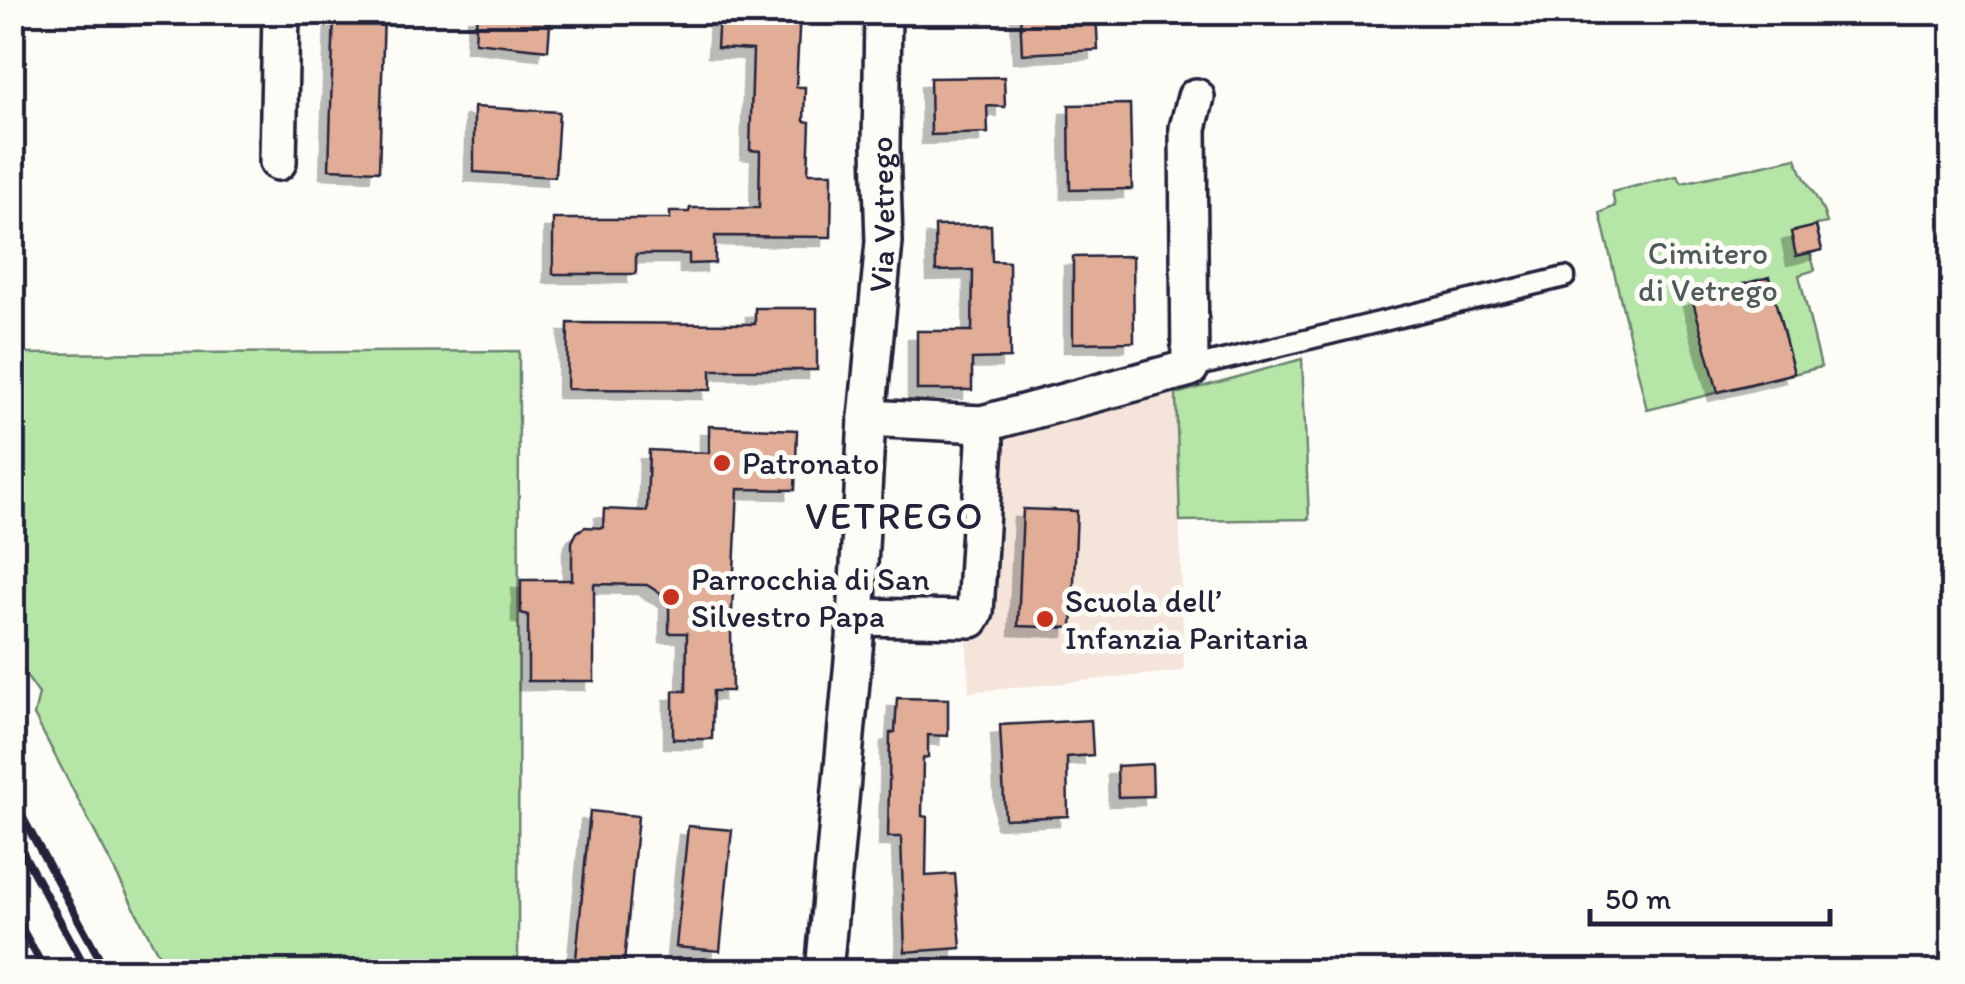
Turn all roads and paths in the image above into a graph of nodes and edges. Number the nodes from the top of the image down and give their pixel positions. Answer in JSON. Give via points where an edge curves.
{"nodes":[{"id":1,"x":282,"y":12,"type":"edge"},
{"id":2,"x":883,"y":12,"type":"edge"},
{"id":3,"x":1196,"y":97,"type":"dead end"},
{"id":4,"x":278,"y":162,"type":"dead end"},
{"id":5,"x":1565,"y":277,"type":"dead end"},
{"id":6,"x":1190,"y":368,"type":"junction"},
{"id":7,"x":867,"y":418,"type":"junction"},
{"id":8,"x":982,"y":424,"type":"junction"},
{"id":9,"x":856,"y":616,"type":"junction"},
{"id":10,"x":824,"y":972,"type":"edge"}],
"edges":[{"from":1,"to":4,"type":"street"},
{"from":2,"to":7,"type":"street","name":"Via Vetrego","via":[[884,242]]},
{"from":3,"to":6,"type":"street","via":[[1188,128],[1197,309]]},
{"from":5,"to":6,"type":"lane"},
{"from":6,"to":8,"type":"street"},
{"from":7,"to":8,"type":"street"},
{"from":7,"to":9,"type":"street","name":"Via Vetrego"},
{"from":8,"to":9,"type":"street","via":[[986,442],[971,619]]},
{"from":9,"to":10,"type":"street","name":"Via Vetrego"}]}
